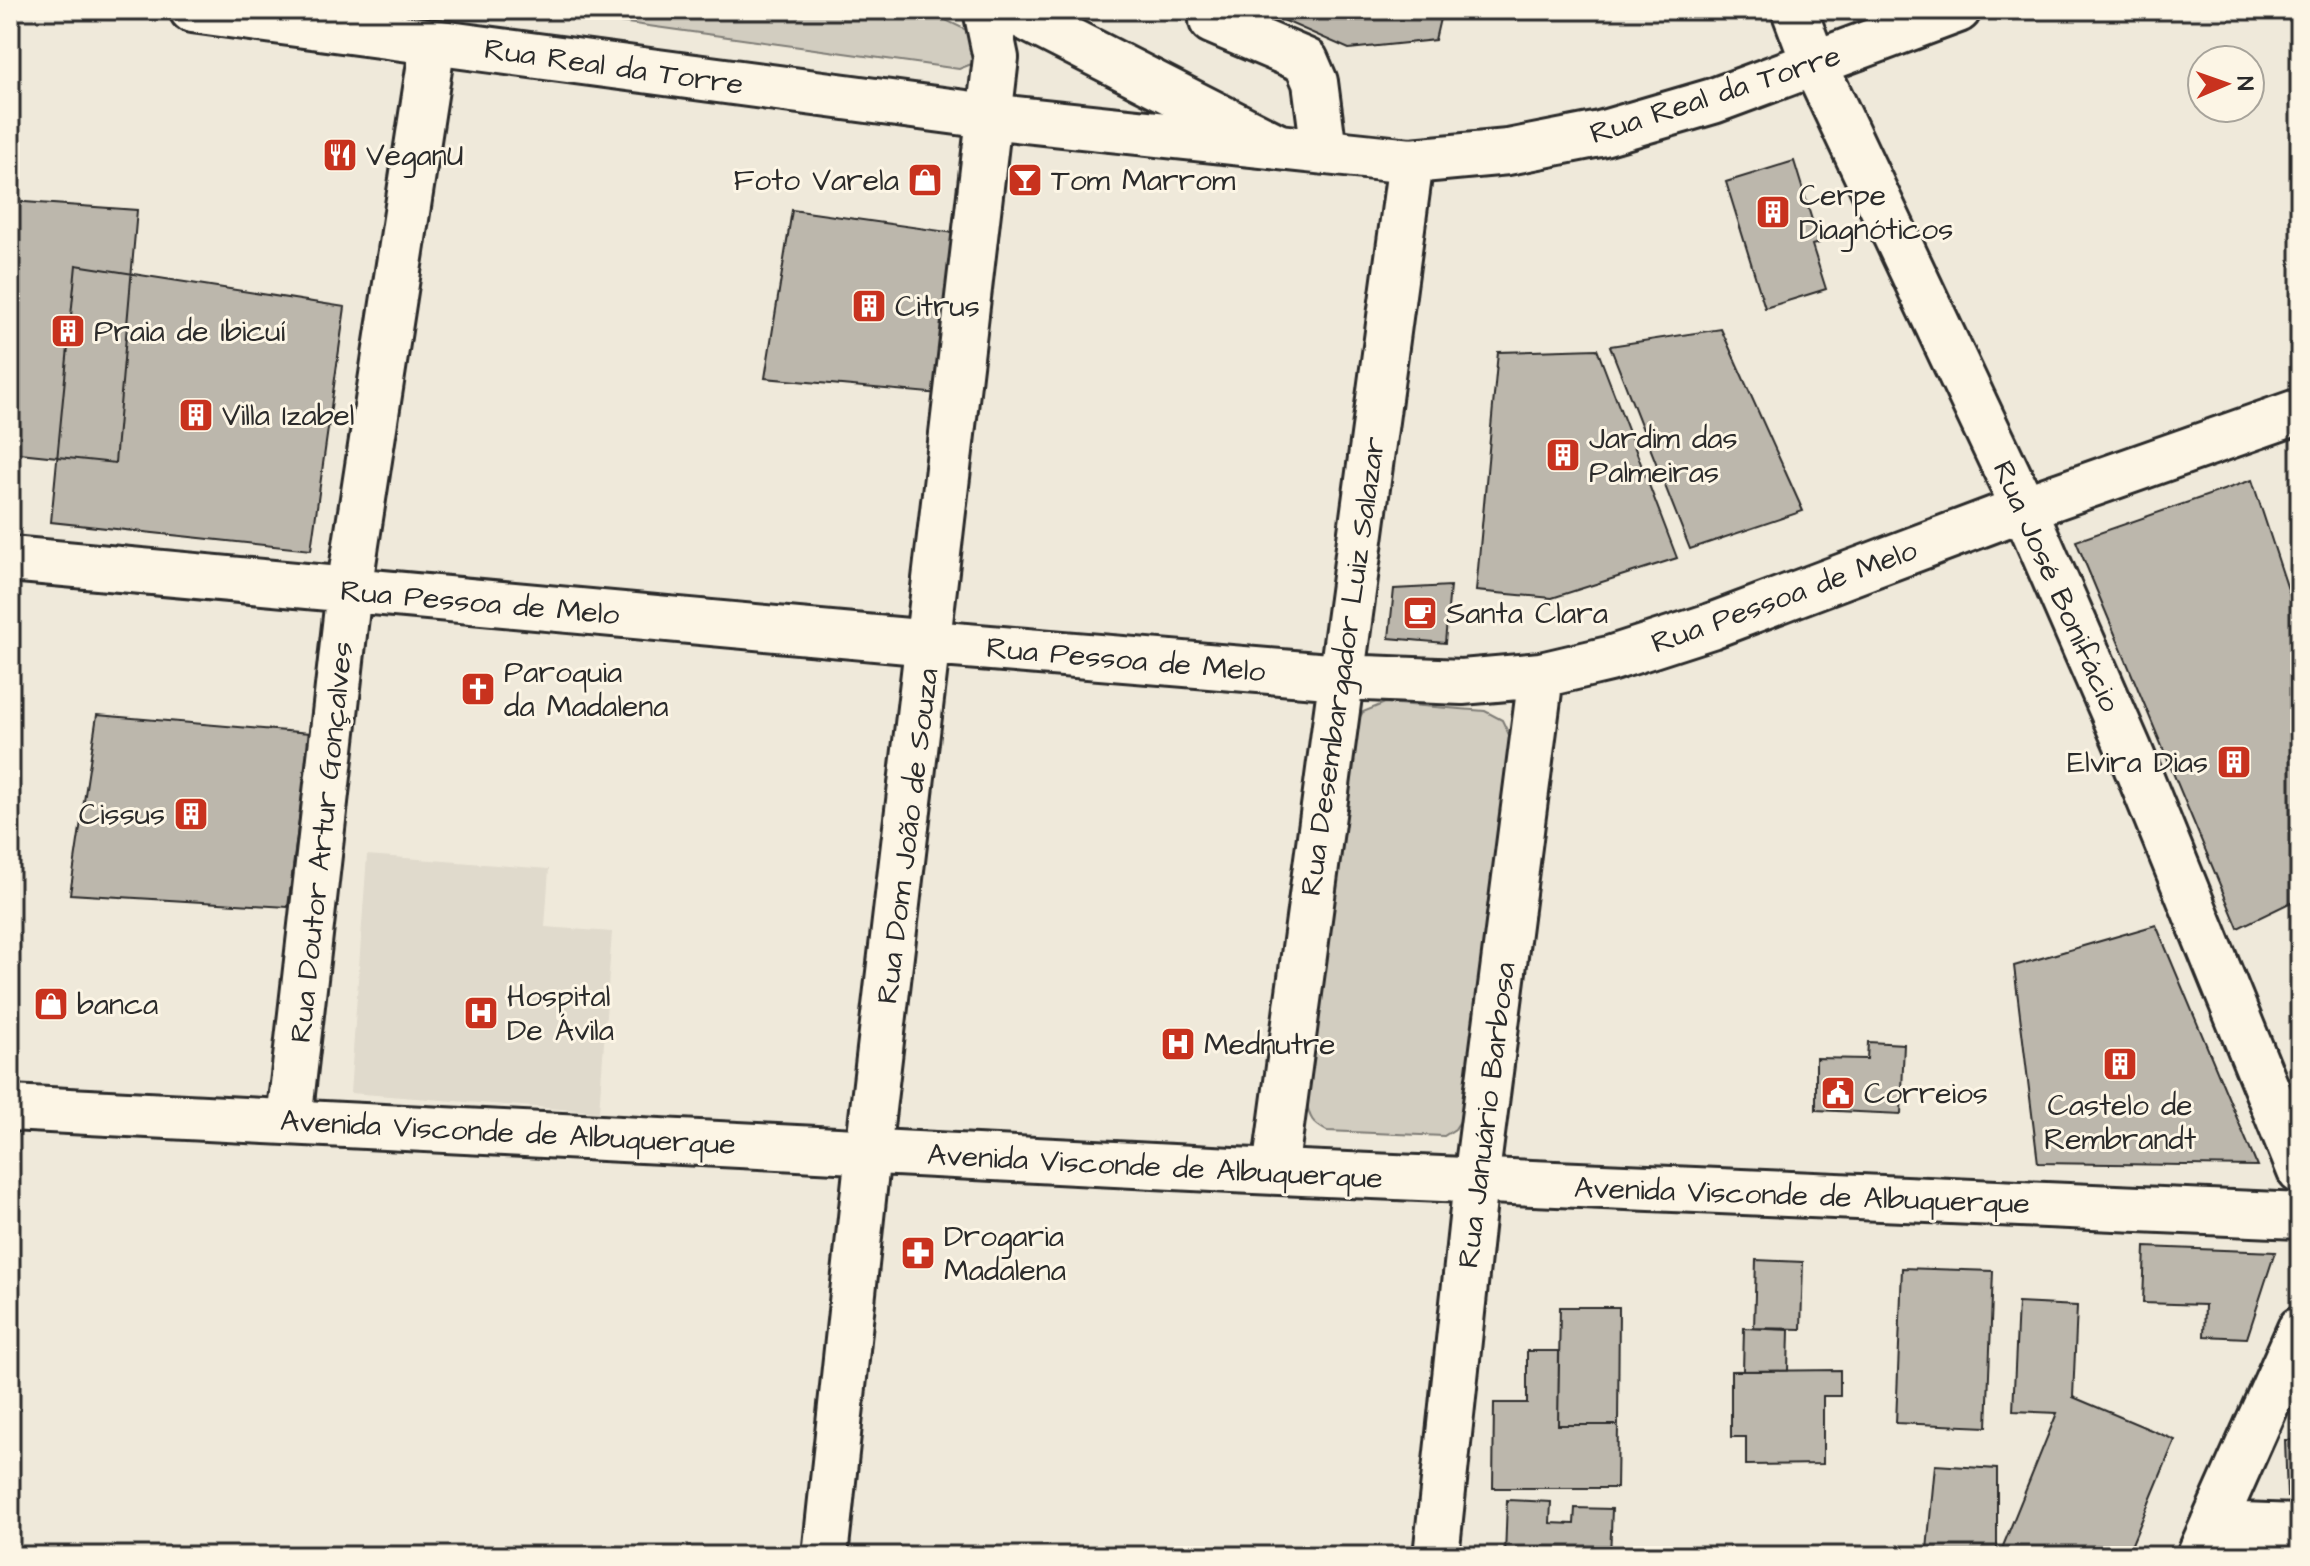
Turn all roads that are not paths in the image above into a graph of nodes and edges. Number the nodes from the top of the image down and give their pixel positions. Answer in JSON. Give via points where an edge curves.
{"nodes":[{"id":1,"x":192,"y":10,"type":"edge"},
{"id":2,"x":986,"y":10,"type":"edge"},
{"id":3,"x":1010,"y":10,"type":"edge"},
{"id":4,"x":1794,"y":10,"type":"edge"},
{"id":5,"x":1958,"y":10,"type":"edge"},
{"id":6,"x":1212,"y":21,"type":"dead end"},
{"id":7,"x":433,"y":43,"type":"junction"},
{"id":8,"x":1814,"y":63,"type":"junction"},
{"id":9,"x":988,"y":116,"type":"junction"},
{"id":10,"x":1275,"y":145,"type":"junction"},
{"id":11,"x":1324,"y":151,"type":"junction"},
{"id":12,"x":1411,"y":161,"type":"junction"},
{"id":13,"x":2300,"y":411,"type":"edge"},
{"id":14,"x":2024,"y":508,"type":"junction"},
{"id":15,"x":10,"y":559,"type":"edge"},
{"id":16,"x":349,"y":590,"type":"junction"},
{"id":17,"x":930,"y":643,"type":"junction"},
{"id":18,"x":1541,"y":675,"type":"junction"},
{"id":19,"x":1341,"y":677,"type":"junction"},
{"id":20,"x":10,"y":1108,"type":"edge"},
{"id":21,"x":289,"y":1120,"type":"junction"},
{"id":22,"x":868,"y":1152,"type":"junction"},
{"id":23,"x":1275,"y":1171,"type":"junction"},
{"id":24,"x":2300,"y":1171,"type":"edge"},
{"id":25,"x":1476,"y":1181,"type":"junction"},
{"id":26,"x":2300,"y":1216,"type":"edge"},
{"id":27,"x":2300,"y":1329,"type":"edge"},
{"id":28,"x":2300,"y":1527,"type":"edge"},
{"id":29,"x":2206,"y":1540,"type":"edge"},
{"id":30,"x":825,"y":1556,"type":"edge"},
{"id":31,"x":1436,"y":1556,"type":"edge"}],
"edges":[{"from":1,"to":7,"type":"street","name":"Rua Real da Torre"},
{"from":2,"to":9,"type":"street","via":[[996,58]]},
{"from":3,"to":10,"type":"street","name":"Rua Real da Torre"},
{"from":4,"to":8,"type":"street","name":"Rua José Bonifácio"},
{"from":5,"to":8,"type":"street","name":"Rua Real da Torre"},
{"from":6,"to":11,"type":"street","via":[[1306,61],[1315,82]]},
{"from":7,"to":9,"type":"street","name":"Rua Real da Torre"},
{"from":7,"to":16,"type":"street","name":"Rua Doutor Artur Gonçalves"},
{"from":8,"to":12,"type":"street","name":"Rua Real da Torre","via":[[1713,101],[1600,134],[1508,152]]},
{"from":8,"to":14,"type":"street","name":"Rua José Bonifácio"},
{"from":9,"to":10,"type":"street","name":"Rua Real da Torre"},
{"from":9,"to":17,"type":"street","name":"Rua Dom João de Souza"},
{"from":10,"to":11,"type":"street","name":"Rua Real da Torre"},
{"from":11,"to":12,"type":"street","name":"Rua Real da Torre"},
{"from":12,"to":19,"type":"street","name":"Rua Desembargador Luiz Salazar"},
{"from":13,"to":14,"type":"street","name":"Rua Pessoa de Melo"},
{"from":14,"to":18,"type":"street","name":"Rua Pessoa de Melo","via":[[1711,626]]},
{"from":14,"to":24,"type":"street","name":"Rua José Bonifácio","via":[[2129,749]]},
{"from":15,"to":16,"type":"street","name":"Rua Pessoa de Melo"},
{"from":16,"to":17,"type":"street","name":"Rua Pessoa de Melo"},
{"from":16,"to":21,"type":"street","name":"Rua Doutor Artur Gonçalves"},
{"from":17,"to":19,"type":"street","name":"Rua Pessoa de Melo"},
{"from":17,"to":22,"type":"street","name":"Rua Dom João de Souza"},
{"from":18,"to":19,"type":"street","name":"Rua Pessoa de Melo","via":[[1462,682]]},
{"from":18,"to":25,"type":"street","name":"Rua Januário Barbosa"},
{"from":19,"to":23,"type":"street","name":"Rua Desembargador Luiz Salazar"},
{"from":20,"to":21,"type":"street","name":"Avenida Visconde de Albuquerque"},
{"from":21,"to":22,"type":"street","name":"Avenida Visconde de Albuquerque"},
{"from":22,"to":23,"type":"street","name":"Avenida Visconde de Albuquerque"},
{"from":22,"to":30,"type":"street","name":"Rua Dom João de Souza"},
{"from":23,"to":25,"type":"street","name":"Avenida Visconde de Albuquerque"},
{"from":25,"to":26,"type":"street","name":"Avenida Visconde de Albuquerque"},
{"from":25,"to":31,"type":"street","name":"Rua Januário Barbosa"},
{"from":27,"to":29,"type":"street"},
{"from":28,"to":29,"type":"street"}]}
